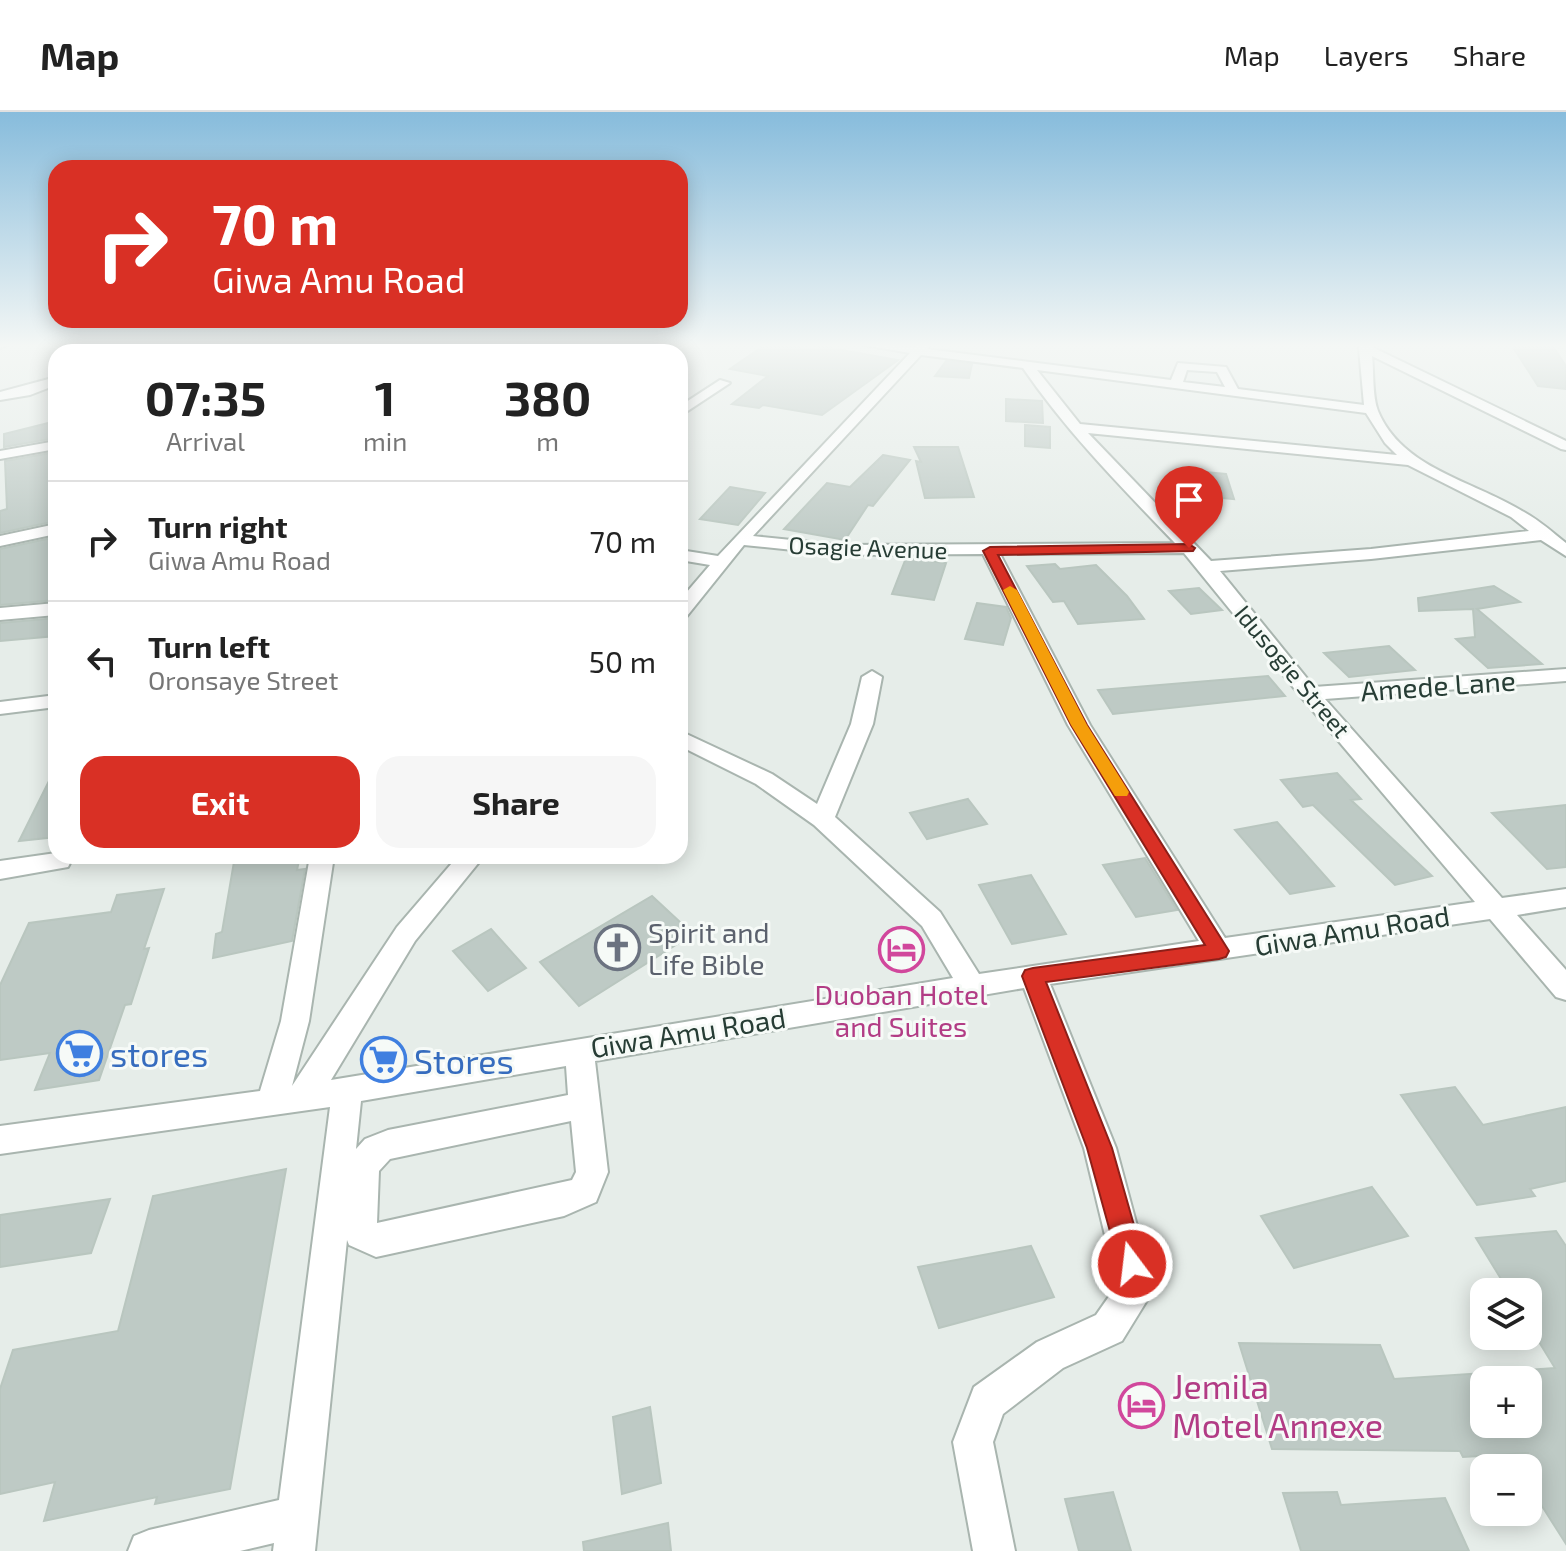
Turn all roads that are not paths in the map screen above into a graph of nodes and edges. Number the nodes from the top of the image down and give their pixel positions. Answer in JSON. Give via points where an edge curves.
{"nodes":[{"id":1,"x":863,"y":411,"type":"edge"},
{"id":2,"x":1062,"y":411,"type":"edge"},
{"id":3,"x":1372,"y":411,"type":"edge"},
{"id":4,"x":1496,"y":411,"type":"edge"},
{"id":5,"x":1081,"y":432,"type":"junction"},
{"id":6,"x":48,"y":446,"type":"edge"},
{"id":7,"x":1566,"y":446,"type":"edge"},
{"id":8,"x":0,"y":455,"type":"edge"},
{"id":9,"x":1411,"y":461,"type":"junction"},
{"id":10,"x":48,"y":531,"type":"edge"},
{"id":11,"x":1547,"y":534,"type":"junction"},
{"id":12,"x":740,"y":540,"type":"junction"},
{"id":13,"x":0,"y":541,"type":"edge"},
{"id":14,"x":1189,"y":548,"type":"junction"},
{"id":15,"x":990,"y":551,"type":"junction"},
{"id":16,"x":1566,"y":551,"type":"edge"},
{"id":17,"x":688,"y":556,"type":"edge"},
{"id":18,"x":723,"y":562,"type":"junction"},
{"id":19,"x":1207,"y":567,"type":"junction"},
{"id":20,"x":688,"y":603,"type":"edge"},
{"id":21,"x":48,"y":610,"type":"edge"},
{"id":22,"x":0,"y":614,"type":"edge"},
{"id":23,"x":1566,"y":675,"type":"edge"},
{"id":24,"x":872,"y":677,"type":"dead end"},
{"id":25,"x":1309,"y":694,"type":"junction"},
{"id":26,"x":48,"y":702,"type":"edge"},
{"id":27,"x":0,"y":708,"type":"edge"},
{"id":28,"x":688,"y":742,"type":"edge"},
{"id":29,"x":822,"y":819,"type":"junction"},
{"id":30,"x":48,"y":863,"type":"edge"},
{"id":31,"x":321,"y":864,"type":"edge"},
{"id":32,"x":465,"y":864,"type":"edge"},
{"id":33,"x":0,"y":870,"type":"edge"},
{"id":34,"x":1566,"y":898,"type":"edge"},
{"id":35,"x":1493,"y":907,"type":"junction"},
{"id":36,"x":1219,"y":951,"type":"junction"},
{"id":37,"x":1033,"y":976,"type":"junction"},
{"id":38,"x":972,"y":986,"type":"junction"},
{"id":39,"x":1566,"y":989,"type":"edge"},
{"id":40,"x":579,"y":1050,"type":"junction"},
{"id":41,"x":347,"y":1091,"type":"junction"},
{"id":42,"x":303,"y":1099,"type":"junction"},
{"id":43,"x":272,"y":1103,"type":"junction"},
{"id":44,"x":585,"y":1105,"type":"junction"},
{"id":45,"x":0,"y":1140,"type":"edge"},
{"id":46,"x":296,"y":1534,"type":"edge"},
{"id":47,"x":149,"y":1551,"type":"edge"},
{"id":48,"x":994,"y":1551,"type":"edge"}],
"edges":[{"from":1,"to":12,"type":"street"},
{"from":2,"to":5,"type":"street","name":"Idusogie Street"},
{"from":3,"to":9,"type":"street"},
{"from":4,"to":7,"type":"street"},
{"from":5,"to":9,"type":"street","via":[[1077,428]]},
{"from":5,"to":14,"type":"street","name":"Idusogie Street"},
{"from":6,"to":8,"type":"street"},
{"from":9,"to":11,"type":"street"},
{"from":10,"to":13,"type":"street"},
{"from":11,"to":16,"type":"street"},
{"from":11,"to":19,"type":"street"},
{"from":12,"to":15,"type":"street","name":"Osagie Avenue","via":[[841,550]]},
{"from":12,"to":18,"type":"street"},
{"from":14,"to":15,"type":"street","name":"Osagie Avenue"},
{"from":14,"to":19,"type":"street","name":"Idusogie Street"},
{"from":15,"to":36,"type":"street","via":[[1079,725]]},
{"from":17,"to":18,"type":"street"},
{"from":18,"to":20,"type":"street"},
{"from":19,"to":25,"type":"street","name":"Idusogie Street"},
{"from":21,"to":22,"type":"street"},
{"from":23,"to":25,"type":"street","name":"Amede Lane"},
{"from":24,"to":29,"type":"street","via":[[862,724]]},
{"from":25,"to":35,"type":"street","name":"Idusogie Street"},
{"from":26,"to":27,"type":"street"},
{"from":28,"to":29,"type":"street","via":[[764,779]]},
{"from":29,"to":38,"type":"street","via":[[931,919]]},
{"from":30,"to":33,"type":"street"},
{"from":31,"to":43,"type":"street","via":[[295,1021]]},
{"from":32,"to":42,"type":"street","via":[[406,934]]},
{"from":34,"to":35,"type":"street","name":"Giwa Amu Road"},
{"from":35,"to":36,"type":"street","name":"Giwa Amu Road"},
{"from":35,"to":39,"type":"street","name":"Idusogie Street"},
{"from":36,"to":37,"type":"street","name":"Giwa Amu Road"},
{"from":37,"to":38,"type":"street","name":"Giwa Amu Road"},
{"from":37,"to":48,"type":"street","via":[[1100,1148],[1136,1289],[1109,1328],[1050,1355],[988,1401],[973,1442]]},
{"from":38,"to":40,"type":"street","name":"Giwa Amu Road"},
{"from":40,"to":41,"type":"street","name":"Giwa Amu Road"},
{"from":40,"to":44,"type":"street"},
{"from":41,"to":42,"type":"street","name":"Giwa Amu Road"},
{"from":41,"to":46,"type":"street"},
{"from":42,"to":43,"type":"street","name":"Giwa Amu Road"},
{"from":43,"to":45,"type":"street","name":"Giwa Amu Road"},
{"from":44,"to":44,"type":"street","via":[[592,1172],[577,1196],[376,1240],[361,1233],[364,1166],[376,1150]]},
{"from":46,"to":47,"type":"street"}]}
